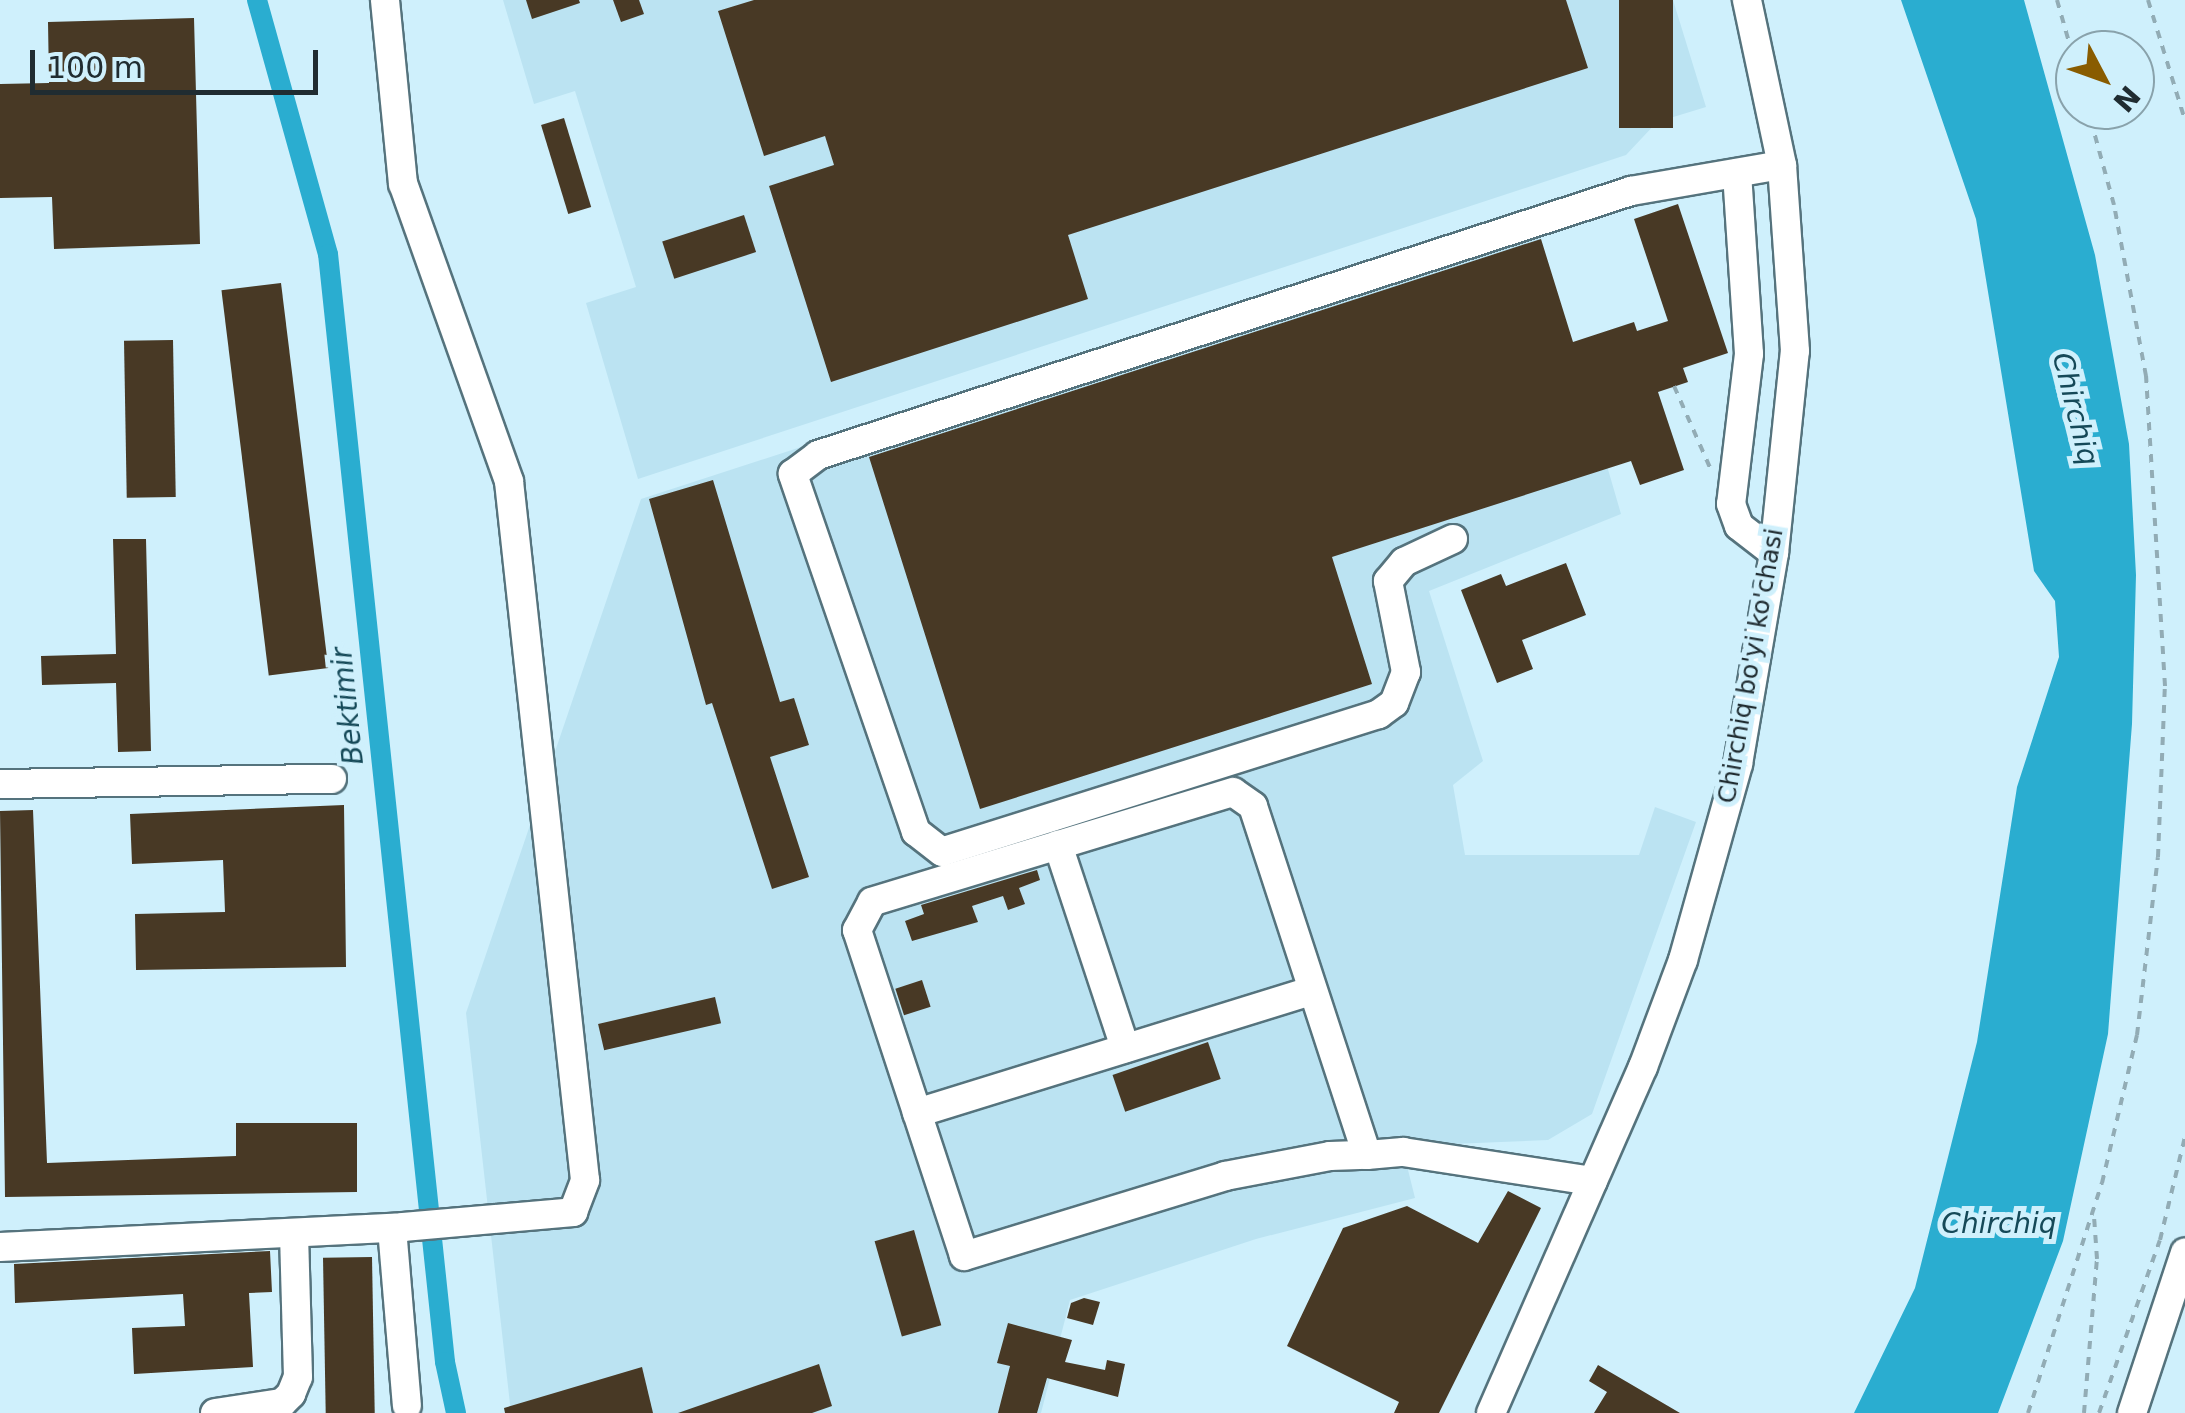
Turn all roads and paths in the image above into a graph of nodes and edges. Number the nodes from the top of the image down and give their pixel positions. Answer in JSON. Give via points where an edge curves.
{"nodes":[{"id":1,"x":385,"y":0,"type":"edge"},
{"id":2,"x":1746,"y":0,"type":"edge"},
{"id":3,"x":2058,"y":0,"type":"edge"},
{"id":4,"x":2148,"y":0,"type":"edge"},
{"id":5,"x":2066,"y":30,"type":"edge"},
{"id":6,"x":2185,"y":120,"type":"edge"},
{"id":7,"x":2093,"y":130,"type":"edge"},
{"id":8,"x":1782,"y":165,"type":"junction"},
{"id":9,"x":1737,"y":173,"type":"junction"},
{"id":10,"x":1674,"y":386,"type":"dead end"},
{"id":11,"x":1732,"y":504,"type":"junction"},
{"id":12,"x":1453,"y":538,"type":"dead end"},
{"id":13,"x":1774,"y":553,"type":"junction"},
{"id":14,"x":332,"y":779,"type":"dead end"},
{"id":15,"x":0,"y":784,"type":"edge"},
{"id":16,"x":1058,"y":845,"type":"junction"},
{"id":17,"x":1312,"y":991,"type":"junction"},
{"id":18,"x":1125,"y":1048,"type":"junction"},
{"id":19,"x":917,"y":1112,"type":"junction"},
{"id":20,"x":2185,"y":1137,"type":"edge"},
{"id":21,"x":1367,"y":1155,"type":"junction"},
{"id":22,"x":1593,"y":1180,"type":"junction"},
{"id":23,"x":2093,"y":1212,"type":"junction"},
{"id":24,"x":398,"y":1228,"type":"junction"},
{"id":25,"x":294,"y":1232,"type":"junction"},
{"id":26,"x":0,"y":1246,"type":"edge"},
{"id":27,"x":2185,"y":1252,"type":"edge"},
{"id":28,"x":407,"y":1405,"type":"dead end"},
{"id":29,"x":214,"y":1413,"type":"edge"},
{"id":30,"x":1490,"y":1413,"type":"edge"},
{"id":31,"x":2028,"y":1413,"type":"edge"},
{"id":32,"x":2084,"y":1413,"type":"edge"},
{"id":33,"x":2099,"y":1413,"type":"edge"},
{"id":34,"x":2132,"y":1413,"type":"edge"}],
"edges":[{"from":1,"to":24,"type":"street","via":[[403,184],[509,480],[585,1180],[573,1212]]},
{"from":2,"to":8,"type":"street","name":"Chirchiq bo'yi ko'chasi"},
{"from":3,"to":5,"type":"path"},
{"from":4,"to":6,"type":"path"},
{"from":7,"to":23,"type":"path","via":[[2146,376],[2165,686],[2158,857],[2137,1035]]},
{"from":8,"to":9,"type":"street"},
{"from":8,"to":13,"type":"street","name":"Chirchiq bo'yi ko'chasi","via":[[1795,351]]},
{"from":9,"to":11,"type":"street","via":[[1749,354]]},
{"from":9,"to":12,"type":"street","via":[[1631,191],[818,455],[793,474],[916,832],[942,852],[1378,714],[1394,703],[1406,672],[1388,581],[1404,562]]},
{"from":10,"to":11,"type":"path"},
{"from":11,"to":13,"type":"street","via":[[1739,526]]},
{"from":13,"to":22,"type":"street","name":"Chirchiq bo'yi ko'chasi","via":[[1738,764],[1712,863],[1663,1014]]},
{"from":14,"to":15,"type":"street"},
{"from":16,"to":17,"type":"street","via":[[1233,792],[1253,806]]},
{"from":16,"to":18,"type":"street"},
{"from":16,"to":19,"type":"street","via":[[872,902],[857,930]]},
{"from":17,"to":18,"type":"street"},
{"from":17,"to":21,"type":"street"},
{"from":18,"to":19,"type":"street"},
{"from":19,"to":21,"type":"street","via":[[964,1256],[1225,1176]]},
{"from":20,"to":33,"type":"path","via":[[2160,1240]]},
{"from":21,"to":22,"type":"street","via":[[1403,1152]]},
{"from":22,"to":30,"type":"street","name":"Chirchiq bo'yi ko'chasi"},
{"from":23,"to":31,"type":"path"},
{"from":23,"to":32,"type":"path","via":[[2097,1259]]},
{"from":24,"to":25,"type":"street"},
{"from":24,"to":28,"type":"street"},
{"from":25,"to":26,"type":"street"},
{"from":25,"to":29,"type":"street","via":[[298,1377],[292,1394],[282,1404]]},
{"from":27,"to":34,"type":"street"}]}
